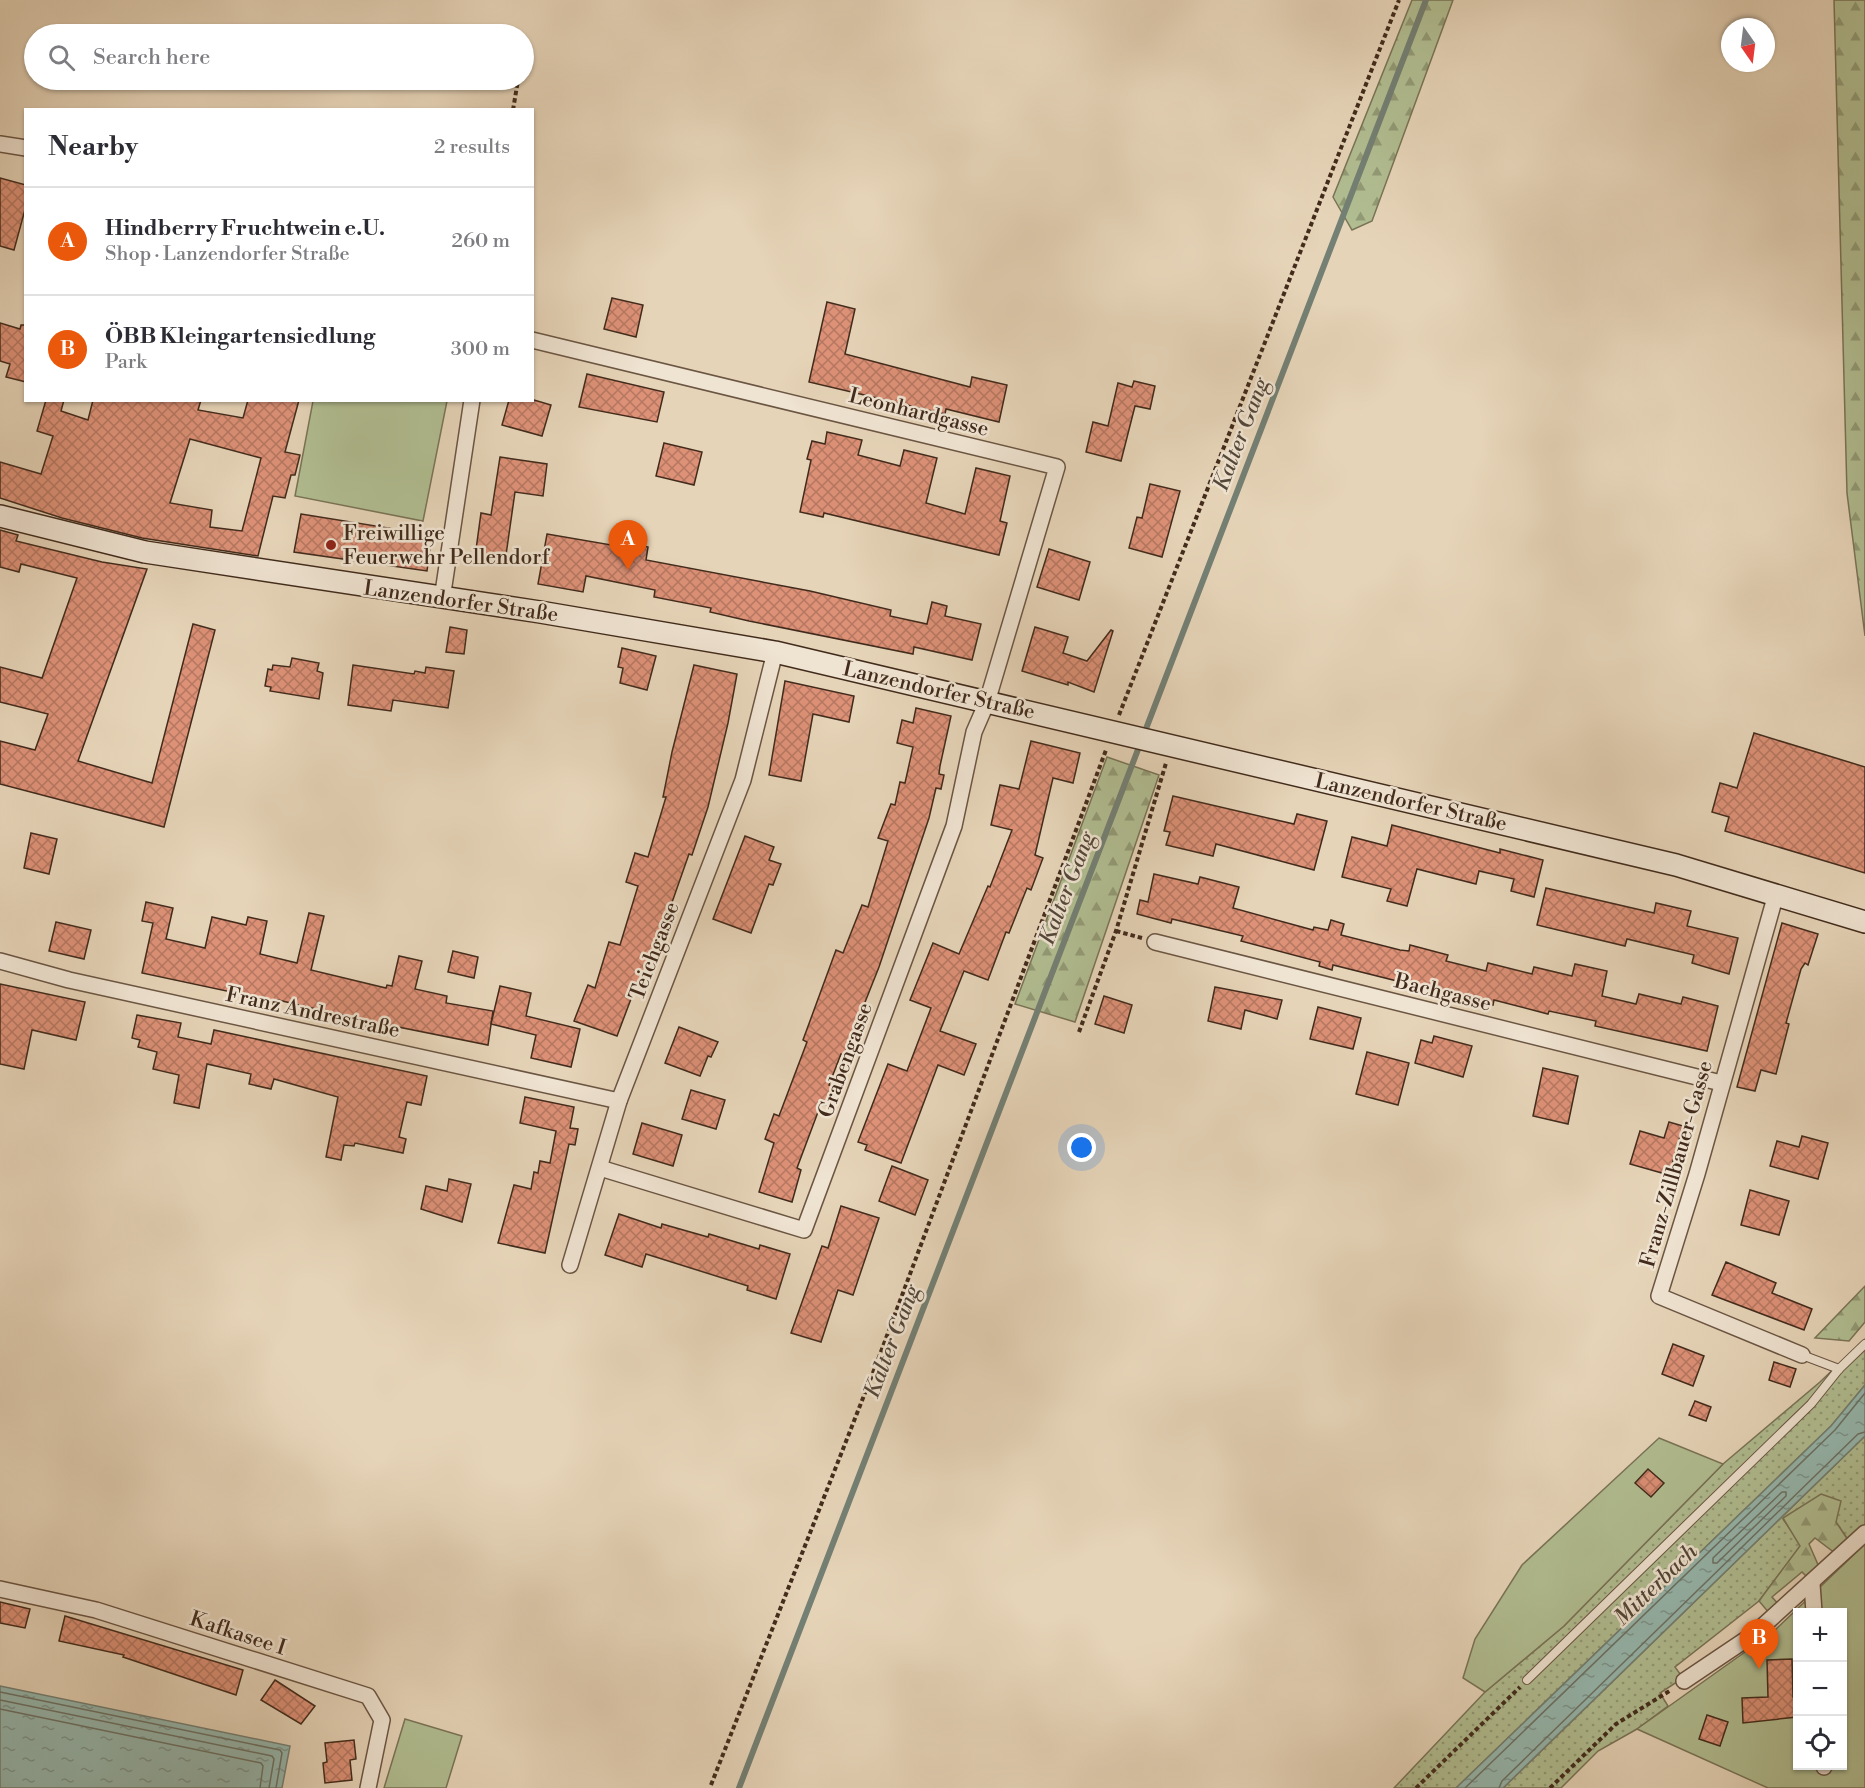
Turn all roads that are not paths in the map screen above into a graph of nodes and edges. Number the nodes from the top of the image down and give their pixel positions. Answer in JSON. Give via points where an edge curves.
{"nodes":[{"id":1,"x":0,"y":144,"type":"edge"},
{"id":2,"x":24,"y":148,"type":"edge"},
{"id":3,"x":534,"y":340,"type":"edge"},
{"id":4,"x":472,"y":402,"type":"edge"},
{"id":5,"x":0,"y":516,"type":"edge"},
{"id":6,"x":442,"y":599,"type":"junction"},
{"id":7,"x":775,"y":652,"type":"junction"},
{"id":8,"x":987,"y":702,"type":"junction"},
{"id":9,"x":1776,"y":894,"type":"junction"},
{"id":10,"x":1865,"y":922,"type":"edge"},
{"id":11,"x":1155,"y":942,"type":"road end"},
{"id":12,"x":0,"y":961,"type":"edge"},
{"id":13,"x":1721,"y":1083,"type":"junction"},
{"id":14,"x":619,"y":1101,"type":"junction"},
{"id":15,"x":600,"y":1168,"type":"junction"},
{"id":16,"x":570,"y":1265,"type":"dead end"},
{"id":17,"x":1865,"y":1344,"type":"edge"},
{"id":18,"x":1802,"y":1355,"type":"joint"},
{"id":19,"x":1839,"y":1369,"type":"junction"},
{"id":20,"x":1865,"y":1533,"type":"edge"},
{"id":21,"x":1812,"y":1584,"type":"junction"},
{"id":22,"x":0,"y":1589,"type":"edge"},
{"id":23,"x":1814,"y":1608,"type":"edge"},
{"id":24,"x":1527,"y":1680,"type":"road end"},
{"id":25,"x":1684,"y":1682,"type":"road end"},
{"id":26,"x":368,"y":1788,"type":"edge"}],
"edges":[{"from":1,"to":2,"type":"street"},
{"from":3,"to":8,"type":"street","name":"Leonhardgasse","via":[[1058,467]]},
{"from":4,"to":6,"type":"street"},
{"from":5,"to":6,"type":"street","name":"Lanzendorfer Straße","via":[[145,552]]},
{"from":6,"to":7,"type":"street","name":"Lanzendorfer Straße"},
{"from":7,"to":8,"type":"street","name":"Lanzendorfer Straße"},
{"from":7,"to":14,"type":"street","name":"Teichgasse","via":[[743,780]]},
{"from":8,"to":9,"type":"street","name":"Lanzendorfer Straße","via":[[1676,865]]},
{"from":8,"to":15,"type":"street","name":"Grabengasse","via":[[974,732],[954,826],[804,1230]]},
{"from":9,"to":10,"type":"street","name":"Lanzendorfer Straße"},
{"from":9,"to":13,"type":"street","name":"Franz-Zillbauer-Gasse"},
{"from":11,"to":13,"type":"street","name":"Bachgasse"},
{"from":12,"to":14,"type":"street","name":"Franz Andrestraße","via":[[69,980]]},
{"from":13,"to":18,"type":"street","name":"Franz-Zillbauer-Gasse","via":[[1659,1296]]},
{"from":14,"to":15,"type":"street","name":"Teichgasse"},
{"from":15,"to":16,"type":"street","name":"Teichgasse"},
{"from":17,"to":19,"type":"lane"},
{"from":18,"to":19,"type":"lane"},
{"from":19,"to":24,"type":"lane","via":[[1811,1404]]},
{"from":20,"to":21,"type":"street"},
{"from":21,"to":23,"type":"street"},
{"from":21,"to":25,"type":"street","via":[[1754,1634]]},
{"from":22,"to":26,"type":"street","name":"Kafkasee I","via":[[96,1610],[368,1696],[382,1720]]}]}
